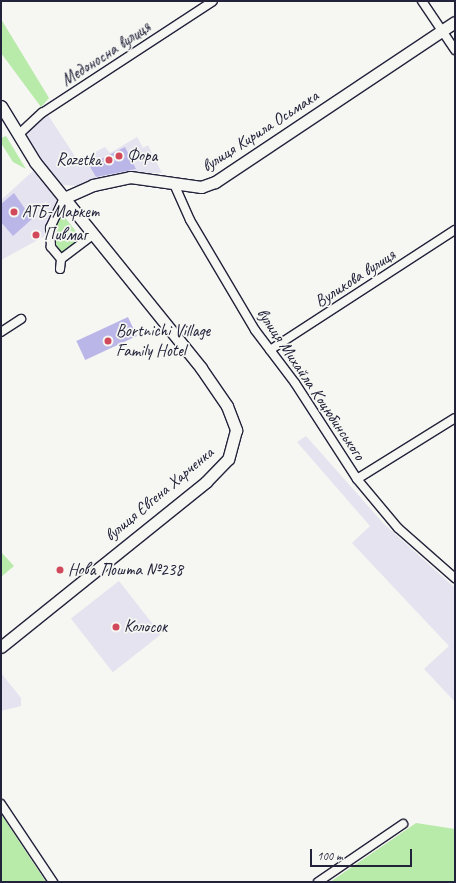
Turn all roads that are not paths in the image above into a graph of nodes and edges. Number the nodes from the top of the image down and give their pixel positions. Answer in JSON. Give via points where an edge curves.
{"nodes":[{"id":1,"x":213,"y":1,"type":"edge"},
{"id":2,"x":422,"y":1,"type":"edge"},
{"id":3,"x":455,"y":22,"type":"edge"},
{"id":4,"x":442,"y":31,"type":"junction"},
{"id":5,"x":455,"y":50,"type":"edge"},
{"id":6,"x":1,"y":106,"type":"edge"},
{"id":7,"x":18,"y":135,"type":"junction"},
{"id":8,"x":174,"y":184,"type":"junction"},
{"id":9,"x":64,"y":198,"type":"junction"},
{"id":10,"x":455,"y":230,"type":"edge"},
{"id":11,"x":93,"y":234,"type":"junction"},
{"id":12,"x":61,"y":259,"type":"junction"},
{"id":13,"x":60,"y":269,"type":"dead end"},
{"id":14,"x":21,"y":319,"type":"dead end"},
{"id":15,"x":1,"y":332,"type":"edge"},
{"id":16,"x":270,"y":350,"type":"junction"},
{"id":17,"x":455,"y":418,"type":"edge"},
{"id":18,"x":357,"y":479,"type":"junction"},
{"id":19,"x":455,"y":578,"type":"edge"},
{"id":20,"x":1,"y":647,"type":"edge"},
{"id":21,"x":1,"y":804,"type":"edge"},
{"id":22,"x":403,"y":824,"type":"dead end"},
{"id":23,"x":53,"y":882,"type":"edge"},
{"id":24,"x":318,"y":882,"type":"edge"}],
"edges":[{"from":1,"to":7,"type":"street","name":"Медоносна вулиця","via":[[42,113]]},
{"from":2,"to":4,"type":"street"},
{"from":3,"to":4,"type":"main road","name":"вулиця Кирила Осьмака"},
{"from":4,"to":5,"type":"street"},
{"from":4,"to":8,"type":"main road","name":"вулиця Кирила Осьмака","via":[[215,182],[201,187]]},
{"from":6,"to":7,"type":"main road","name":"вулиця Євгена Харченка"},
{"from":7,"to":9,"type":"main road","name":"вулиця Євгена Харченка"},
{"from":8,"to":9,"type":"main road","name":"вулиця Кирила Осьмака","via":[[148,177],[130,177],[93,185]]},
{"from":8,"to":16,"type":"street","name":"вулиця Михайла Коцюбинського","via":[[190,220],[255,330]]},
{"from":9,"to":11,"type":"main road","name":"вулиця Євгена Харченка"},
{"from":9,"to":12,"type":"street","via":[[50,228],[51,247]]},
{"from":10,"to":16,"type":"street","name":"Вуликова вулиця"},
{"from":11,"to":12,"type":"street"},
{"from":11,"to":20,"type":"main road","name":"вулиця Євгена Харченка","via":[[201,368],[227,406],[236,430],[233,448],[228,459],[206,482]]},
{"from":12,"to":13,"type":"street"},
{"from":14,"to":15,"type":"street"},
{"from":16,"to":18,"type":"street","name":"вулиця Михайла Коцюбинського"},
{"from":17,"to":18,"type":"street"},
{"from":18,"to":19,"type":"street","name":"вулиця Михайла Коцюбинського","via":[[398,528]]},
{"from":21,"to":23,"type":"street"},
{"from":22,"to":24,"type":"street"}]}
